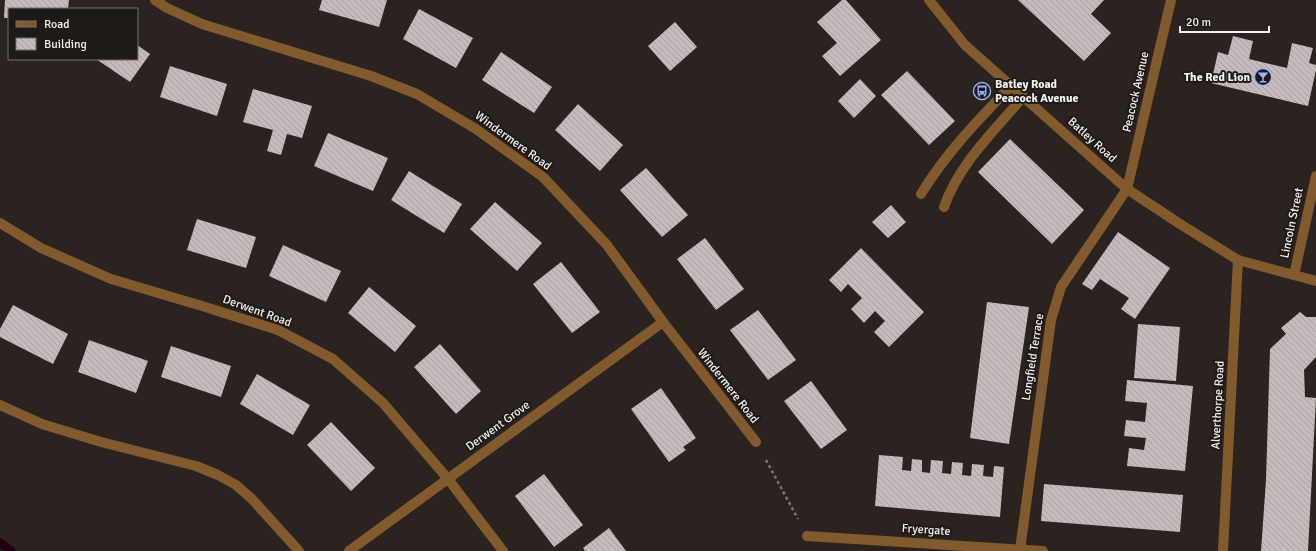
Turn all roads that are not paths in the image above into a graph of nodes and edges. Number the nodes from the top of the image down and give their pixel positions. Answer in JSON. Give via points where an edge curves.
{"nodes":[{"id":1,"x":155,"y":0,"type":"edge"},
{"id":2,"x":929,"y":0,"type":"edge"},
{"id":3,"x":1171,"y":0,"type":"edge"},
{"id":4,"x":1011,"y":86,"type":"junction"},
{"id":5,"x":1024,"y":97,"type":"junction"},
{"id":6,"x":1316,"y":176,"type":"edge"},
{"id":7,"x":1127,"y":189,"type":"junction"},
{"id":8,"x":921,"y":194,"type":"dead end"},
{"id":9,"x":944,"y":207,"type":"dead end"},
{"id":10,"x":0,"y":223,"type":"edge"},
{"id":11,"x":1238,"y":260,"type":"junction"},
{"id":12,"x":1294,"y":275,"type":"junction"},
{"id":13,"x":1316,"y":281,"type":"edge"},
{"id":14,"x":663,"y":322,"type":"junction"},
{"id":15,"x":0,"y":405,"type":"edge"},
{"id":16,"x":756,"y":442,"type":"road end"},
{"id":17,"x":448,"y":478,"type":"junction"},
{"id":18,"x":808,"y":536,"type":"road end"},
{"id":19,"x":1020,"y":550,"type":"junction"},
{"id":20,"x":299,"y":551,"type":"edge"},
{"id":21,"x":349,"y":551,"type":"edge"},
{"id":22,"x":503,"y":551,"type":"edge"},
{"id":23,"x":1043,"y":551,"type":"edge"},
{"id":24,"x":1223,"y":551,"type":"edge"}],
"edges":[{"from":1,"to":14,"type":"street","name":"Windermere Road","via":[[202,24],[372,76],[417,94],[476,129],[543,177],[607,245]]},
{"from":2,"to":4,"type":"street","name":"Batley Road","via":[[965,45]]},
{"from":3,"to":7,"type":"street","name":"Peacock Avenue"},
{"from":4,"to":5,"type":"street","name":"Batley Road"},
{"from":4,"to":8,"type":"street","via":[[958,143]]},
{"from":5,"to":7,"type":"street","name":"Batley Road"},
{"from":5,"to":9,"type":"street","via":[[961,172]]},
{"from":6,"to":12,"type":"street","name":"Lincoln Street"},
{"from":7,"to":11,"type":"street","name":"Batley Road"},
{"from":7,"to":19,"type":"street","name":"Longfield Terrace","via":[[1061,287],[1051,320]]},
{"from":10,"to":17,"type":"street","name":"Derwent Road","via":[[41,248],[110,279],[278,330],[332,359],[383,403]]},
{"from":11,"to":12,"type":"street","name":"Batley Road"},
{"from":11,"to":24,"type":"street","name":"Alverthorpe Road"},
{"from":12,"to":13,"type":"street","name":"Batley Road"},
{"from":14,"to":16,"type":"street","name":"Windermere Road"},
{"from":14,"to":17,"type":"street","name":"Derwent Grove"},
{"from":15,"to":20,"type":"street","via":[[42,424],[218,474],[252,499]]},
{"from":17,"to":21,"type":"street","name":"Derwent Grove"},
{"from":17,"to":22,"type":"street","name":"Derwent Road"},
{"from":18,"to":19,"type":"street","name":"Fryergate"},
{"from":19,"to":23,"type":"street","name":"Fryergate"}]}
